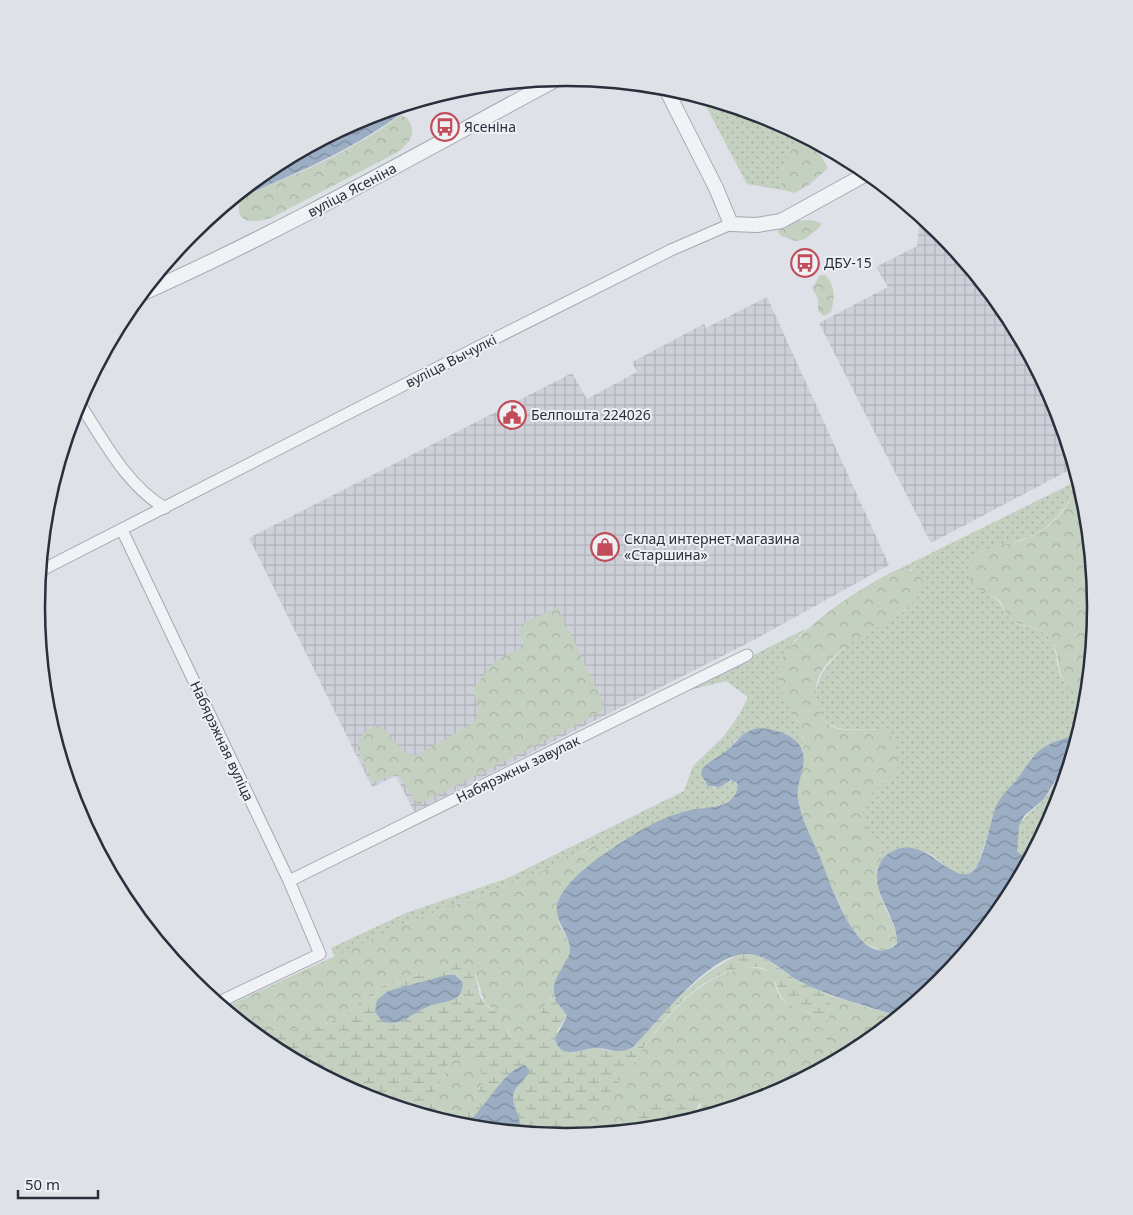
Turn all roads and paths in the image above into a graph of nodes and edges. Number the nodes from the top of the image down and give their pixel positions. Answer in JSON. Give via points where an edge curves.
{"nodes":[{"id":1,"x":543,"y":87,"type":"edge"},
{"id":2,"x":670,"y":96,"type":"edge"},
{"id":3,"x":860,"y":177,"type":"edge"},
{"id":4,"x":731,"y":224,"type":"junction"},
{"id":5,"x":154,"y":288,"type":"edge"},
{"id":6,"x":84,"y":410,"type":"edge"},
{"id":7,"x":165,"y":508,"type":"junction"},
{"id":8,"x":122,"y":530,"type":"junction"},
{"id":9,"x":46,"y":568,"type":"edge"},
{"id":10,"x":747,"y":655,"type":"dead end"},
{"id":11,"x":289,"y":881,"type":"junction"},
{"id":12,"x":223,"y":1000,"type":"edge"}],
"edges":[{"from":1,"to":5,"type":"street","name":"вуліца Ясеніна","via":[[327,204]]},
{"from":2,"to":4,"type":"street"},
{"from":3,"to":4,"type":"street","name":"вуліца Вычулкі","via":[[781,221],[757,225]]},
{"from":4,"to":7,"type":"street","name":"вуліца Вычулкі","via":[[476,348]]},
{"from":6,"to":7,"type":"street","via":[[121,468],[149,497]]},
{"from":7,"to":8,"type":"street","name":"вуліца Вычулкі"},
{"from":8,"to":9,"type":"street","name":"вуліца Вычулкі"},
{"from":8,"to":11,"type":"street","name":"Набярэжная вуліца"},
{"from":10,"to":11,"type":"street","name":"Набярэжны завулак"},
{"from":11,"to":12,"type":"street","name":"Набярэжная вуліца","via":[[320,954]]}]}
